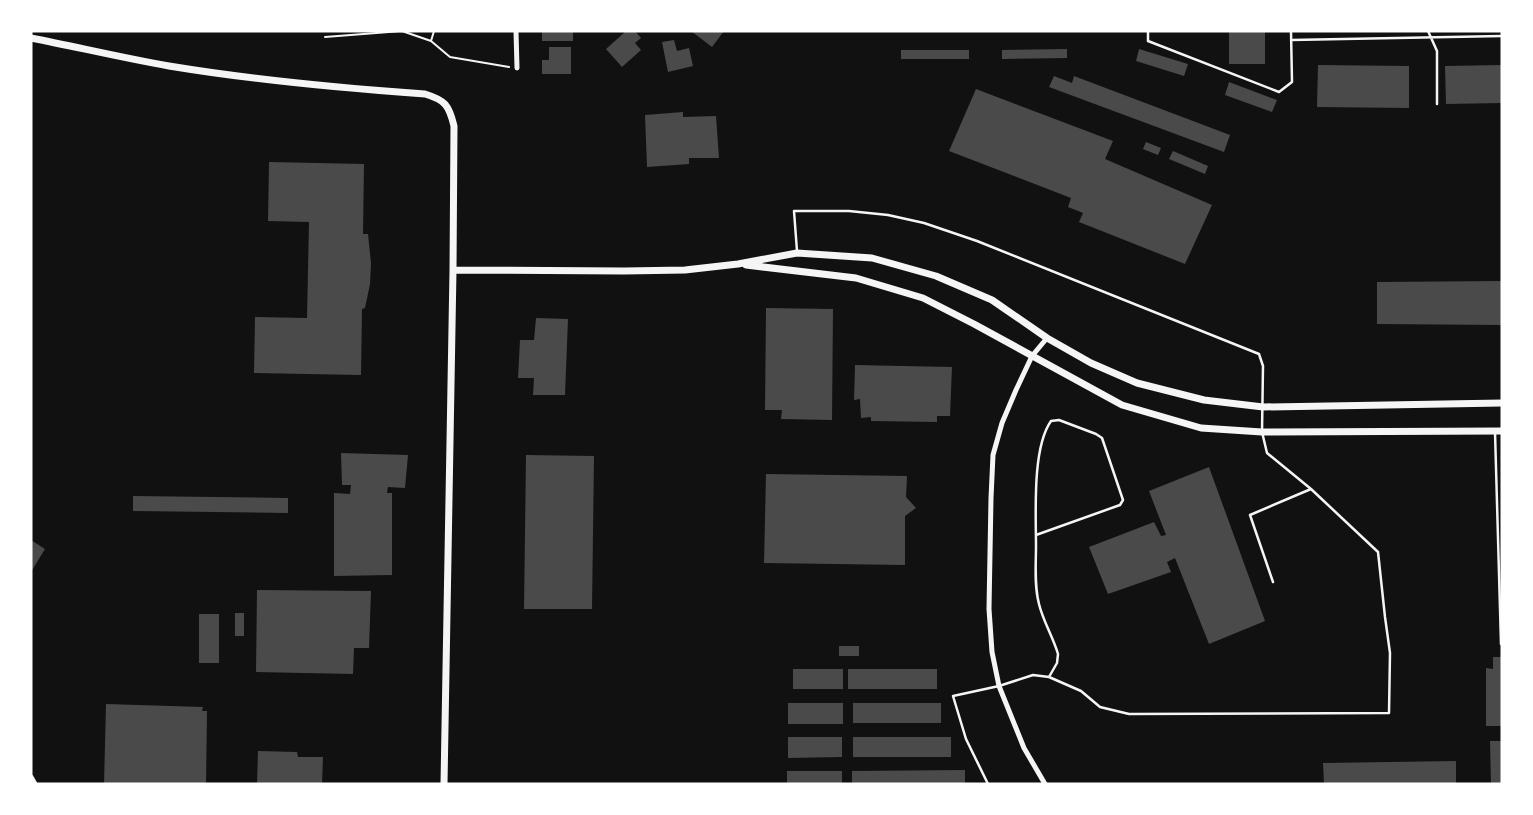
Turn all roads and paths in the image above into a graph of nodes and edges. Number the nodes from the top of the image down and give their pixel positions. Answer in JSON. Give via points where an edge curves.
{"nodes":[{"id":1,"x":402,"y":31,"type":"edge"},
{"id":2,"x":434,"y":31,"type":"edge"},
{"id":3,"x":516,"y":31,"type":"edge"},
{"id":4,"x":1148,"y":31,"type":"edge"},
{"id":5,"x":1291,"y":31,"type":"edge"},
{"id":6,"x":1428,"y":31,"type":"edge"},
{"id":7,"x":1502,"y":36,"type":"edge"},
{"id":8,"x":325,"y":37,"type":"dead end"},
{"id":9,"x":31,"y":38,"type":"edge"},
{"id":10,"x":1431,"y":38,"type":"junction"},
{"id":11,"x":1291,"y":40,"type":"junction"},
{"id":12,"x":431,"y":41,"type":"junction"},
{"id":13,"x":517,"y":68,"type":"joint"},
{"id":14,"x":1437,"y":104,"type":"dead end"},
{"id":15,"x":797,"y":253,"type":"junction"},
{"id":16,"x":738,"y":264,"type":"junction"},
{"id":17,"x":453,"y":270,"type":"junction"},
{"id":18,"x":1047,"y":338,"type":"junction"},
{"id":19,"x":1032,"y":356,"type":"junction"},
{"id":20,"x":1502,"y":403,"type":"edge"},
{"id":21,"x":1263,"y":407,"type":"junction"},
{"id":22,"x":1498,"y":431,"type":"edge"},
{"id":23,"x":1262,"y":432,"type":"junction"},
{"id":24,"x":1311,"y":489,"type":"junction"},
{"id":25,"x":1036,"y":535,"type":"junction"},
{"id":26,"x":1273,"y":582,"type":"dead end"},
{"id":27,"x":1502,"y":644,"type":"edge"},
{"id":28,"x":1049,"y":676,"type":"junction"},
{"id":29,"x":1000,"y":686,"type":"junction"},
{"id":30,"x":31,"y":778,"type":"edge"},
{"id":31,"x":35,"y":784,"type":"edge"},
{"id":32,"x":444,"y":784,"type":"edge"},
{"id":33,"x":988,"y":784,"type":"edge"},
{"id":34,"x":1046,"y":784,"type":"edge"}],
"edges":[{"from":1,"to":8,"type":"path"},
{"from":1,"to":12,"type":"path"},
{"from":2,"to":12,"type":"path"},
{"from":3,"to":13,"type":"street"},
{"from":4,"to":11,"type":"lane","via":[[1148,40],[1279,92],[1292,82]]},
{"from":5,"to":11,"type":"lane"},
{"from":6,"to":10,"type":"lane"},
{"from":7,"to":10,"type":"lane"},
{"from":9,"to":17,"type":"street","via":[[167,66],[439,98],[448,107],[454,126]]},
{"from":10,"to":11,"type":"lane"},
{"from":10,"to":14,"type":"lane","via":[[1437,51]]},
{"from":12,"to":13,"type":"path","via":[[450,57]]},
{"from":15,"to":16,"type":"street"},
{"from":15,"to":18,"type":"street","via":[[872,258],[936,276],[992,300]]},
{"from":15,"to":21,"type":"lane","via":[[794,211],[849,211],[924,223],[977,241],[1259,354],[1263,366]]},
{"from":16,"to":17,"type":"street","via":[[685,270]]},
{"from":16,"to":19,"type":"street","via":[[856,278],[923,298]]},
{"from":17,"to":32,"type":"street"},
{"from":18,"to":19,"type":"street"},
{"from":18,"to":21,"type":"street","via":[[1137,383],[1204,400]]},
{"from":19,"to":23,"type":"street","via":[[1122,405],[1201,428]]},
{"from":19,"to":29,"type":"street","via":[[1002,423],[993,456],[989,609],[992,652]]},
{"from":20,"to":21,"type":"street"},
{"from":21,"to":23,"type":"lane"},
{"from":22,"to":23,"type":"street"},
{"from":22,"to":27,"type":"lane"},
{"from":23,"to":24,"type":"lane","via":[[1267,453]]},
{"from":24,"to":26,"type":"lane","via":[[1250,515]]},
{"from":24,"to":28,"type":"lane","via":[[1378,552],[1390,652],[1389,713],[1129,714],[1100,707],[1080,691]]},
{"from":25,"to":25,"type":"lane","via":[[1038,467],[1045,429],[1051,421],[1059,420],[1096,434],[1102,438],[1123,500],[1120,505]]},
{"from":25,"to":28,"type":"lane","via":[[1036,590],[1058,654]]},
{"from":28,"to":29,"type":"lane","via":[[1033,675]]},
{"from":29,"to":33,"type":"lane","via":[[953,696],[966,739]]},
{"from":29,"to":34,"type":"street","via":[[1024,748]]},
{"from":30,"to":31,"type":"street"}]}
